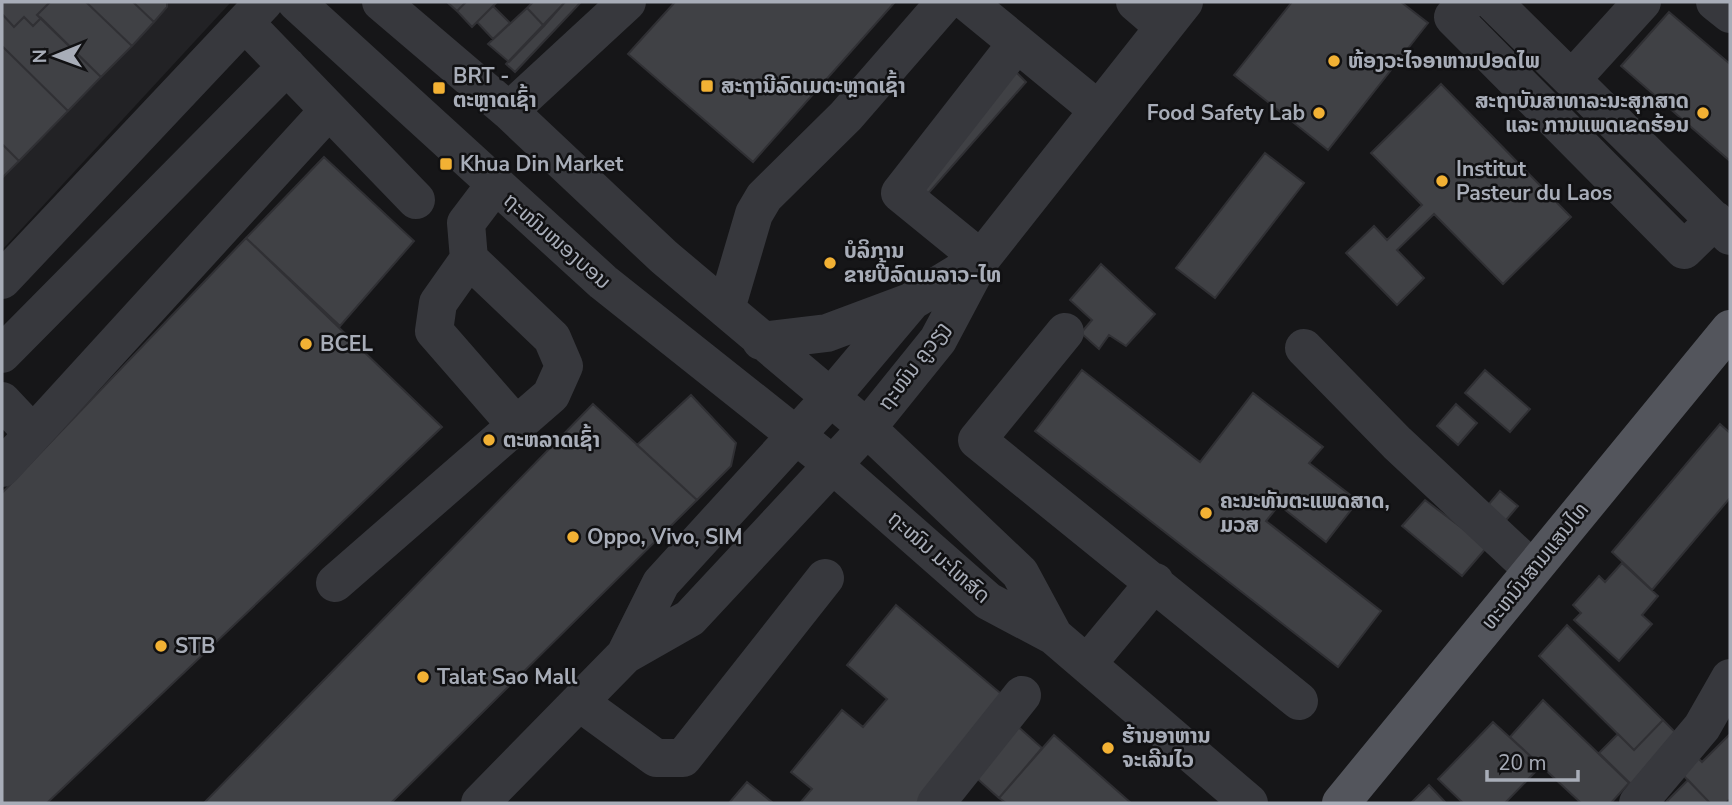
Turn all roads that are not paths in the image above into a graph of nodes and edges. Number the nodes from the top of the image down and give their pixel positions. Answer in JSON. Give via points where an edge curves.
{"nodes":[{"id":1,"x":296,"y":2,"type":"edge"},
{"id":2,"x":381,"y":2,"type":"edge"},
{"id":3,"x":627,"y":2,"type":"edge"},
{"id":4,"x":945,"y":2,"type":"edge"},
{"id":5,"x":967,"y":2,"type":"edge"},
{"id":6,"x":1135,"y":2,"type":"edge"},
{"id":7,"x":1467,"y":2,"type":"edge"},
{"id":8,"x":1493,"y":2,"type":"edge"},
{"id":9,"x":1642,"y":2,"type":"edge"},
{"id":10,"x":1715,"y":2,"type":"edge"},
{"id":11,"x":254,"y":12,"type":"edge"},
{"id":12,"x":1174,"y":14,"type":"edge"},
{"id":13,"x":1730,"y":14,"type":"edge"},
{"id":14,"x":1017,"y":43,"type":"junction"},
{"id":15,"x":287,"y":66,"type":"junction"},
{"id":16,"x":1572,"y":79,"type":"junction"},
{"id":17,"x":1097,"y":109,"type":"junction"},
{"id":18,"x":329,"y":110,"type":"junction"},
{"id":19,"x":509,"y":111,"type":"junction"},
{"id":20,"x":494,"y":186,"type":"junction"},
{"id":21,"x":416,"y":200,"type":"dead end"},
{"id":22,"x":1723,"y":228,"type":"edge"},
{"id":23,"x":469,"y":259,"type":"junction"},
{"id":24,"x":981,"y":259,"type":"junction"},
{"id":25,"x":2,"y":280,"type":"edge"},
{"id":26,"x":912,"y":301,"type":"junction"},
{"id":27,"x":726,"y":309,"type":"junction"},
{"id":28,"x":1730,"y":329,"type":"edge"},
{"id":29,"x":1065,"y":332,"type":"dead end"},
{"id":30,"x":761,"y":341,"type":"junction"},
{"id":31,"x":1304,"y":348,"type":"dead end"},
{"id":32,"x":2,"y":354,"type":"edge"},
{"id":33,"x":831,"y":397,"type":"junction"},
{"id":34,"x":2,"y":401,"type":"edge"},
{"id":35,"x":516,"y":425,"type":"junction"},
{"id":36,"x":867,"y":428,"type":"junction"},
{"id":37,"x":33,"y":434,"type":"junction"},
{"id":38,"x":795,"y":435,"type":"junction"},
{"id":39,"x":832,"y":464,"type":"junction"},
{"id":40,"x":2,"y":468,"type":"edge"},
{"id":41,"x":1532,"y":569,"type":"junction"},
{"id":42,"x":825,"y":578,"type":"dead end"},
{"id":43,"x":1155,"y":582,"type":"junction"},
{"id":44,"x":335,"y":583,"type":"dead end"},
{"id":45,"x":1054,"y":636,"type":"junction"},
{"id":46,"x":625,"y":655,"type":"junction"},
{"id":47,"x":1087,"y":664,"type":"junction"},
{"id":48,"x":1730,"y":678,"type":"edge"},
{"id":49,"x":1022,"y":695,"type":"dead end"},
{"id":50,"x":1299,"y":701,"type":"dead end"},
{"id":51,"x":579,"y":702,"type":"junction"},
{"id":52,"x":1640,"y":802,"type":"edge"},
{"id":53,"x":480,"y":803,"type":"edge"},
{"id":54,"x":936,"y":803,"type":"edge"},
{"id":55,"x":1250,"y":803,"type":"edge"},
{"id":56,"x":1342,"y":803,"type":"edge"}],
"edges":[{"from":1,"to":20,"type":"street","name":"ຖະໜົນໜອງບອນ"},
{"from":2,"to":19,"type":"street"},
{"from":3,"to":19,"type":"street"},
{"from":4,"to":27,"type":"street","via":[[846,116],[764,197],[754,214]]},
{"from":5,"to":14,"type":"street"},
{"from":6,"to":12,"type":"street"},
{"from":7,"to":22,"type":"street","via":[[1453,17],[1684,250]]},
{"from":8,"to":16,"type":"street"},
{"from":9,"to":16,"type":"street"},
{"from":10,"to":13,"type":"street"},
{"from":11,"to":15,"type":"street"},
{"from":11,"to":25,"type":"street"},
{"from":12,"to":17,"type":"street"},
{"from":14,"to":17,"type":"street"},
{"from":14,"to":24,"type":"street","via":[[900,193]]},
{"from":15,"to":18,"type":"street"},
{"from":15,"to":32,"type":"street"},
{"from":16,"to":22,"type":"street"},
{"from":17,"to":24,"type":"street"},
{"from":18,"to":21,"type":"street"},
{"from":18,"to":37,"type":"street"},
{"from":19,"to":27,"type":"street"},
{"from":20,"to":23,"type":"street","via":[[466,223]]},
{"from":20,"to":38,"type":"street","name":"ຖະໜົນໜອງບອນ","via":[[603,282]]},
{"from":23,"to":35,"type":"street","via":[[438,303],[433,331]]},
{"from":23,"to":35,"type":"street","via":[[552,338],[564,366],[551,395]]},
{"from":24,"to":26,"type":"street","name":"ຖະໜົນ ຄູວຽງ"},
{"from":24,"to":36,"type":"street","name":"ຖະໜົນ ຄູວຽງ","via":[[938,340]]},
{"from":26,"to":30,"type":"street","via":[[827,333]]},
{"from":26,"to":33,"type":"street","name":"ຖະໜົນ ຄູວຽງ"},
{"from":27,"to":30,"type":"street"},
{"from":28,"to":41,"type":"main road","name":"ທະຫນົນສາມແສນໄທ"},
{"from":29,"to":43,"type":"street","via":[[977,440]]},
{"from":30,"to":33,"type":"street"},
{"from":31,"to":41,"type":"street"},
{"from":33,"to":36,"type":"street"},
{"from":33,"to":38,"type":"street","name":"ຖະໜົນ ຄູວຽງ"},
{"from":34,"to":37,"type":"street"},
{"from":35,"to":44,"type":"street"},
{"from":36,"to":39,"type":"street","name":"ຖະໜົນ ຄູວຽງ"},
{"from":36,"to":45,"type":"street","name":"ຖະໜົນ ມະໂຫສົດ","via":[[1020,573]]},
{"from":37,"to":40,"type":"street"},
{"from":38,"to":39,"type":"street","name":"ຖະໜົນໜອງບອນ"},
{"from":38,"to":46,"type":"street","name":"ຖະໜົນ ຄູວຽງ","via":[[661,583]]},
{"from":39,"to":45,"type":"street","name":"ຖະໜົນ ມະໂຫສົດ","via":[[988,601]]},
{"from":39,"to":46,"type":"street","name":"ຖະໜົນ ຄູວຽງ","via":[[690,618]]},
{"from":41,"to":56,"type":"main road","name":"ທະຫນົນສາມແສນໄທ"},
{"from":42,"to":51,"type":"street","via":[[684,758],[656,758]]},
{"from":43,"to":47,"type":"street"},
{"from":43,"to":50,"type":"street"},
{"from":45,"to":47,"type":"street","name":"ຖະໜົນ ມະໂຫສົດ"},
{"from":46,"to":51,"type":"street","name":"ຖະໜົນ ຄູວຽງ"},
{"from":47,"to":55,"type":"street","name":"ຖະໜົນ ມະໂຫສົດ"},
{"from":48,"to":52,"type":"street","via":[[1702,727]]},
{"from":49,"to":54,"type":"street"},
{"from":51,"to":53,"type":"street","name":"ຖະໜົນ ຄູວຽງ"}]}
